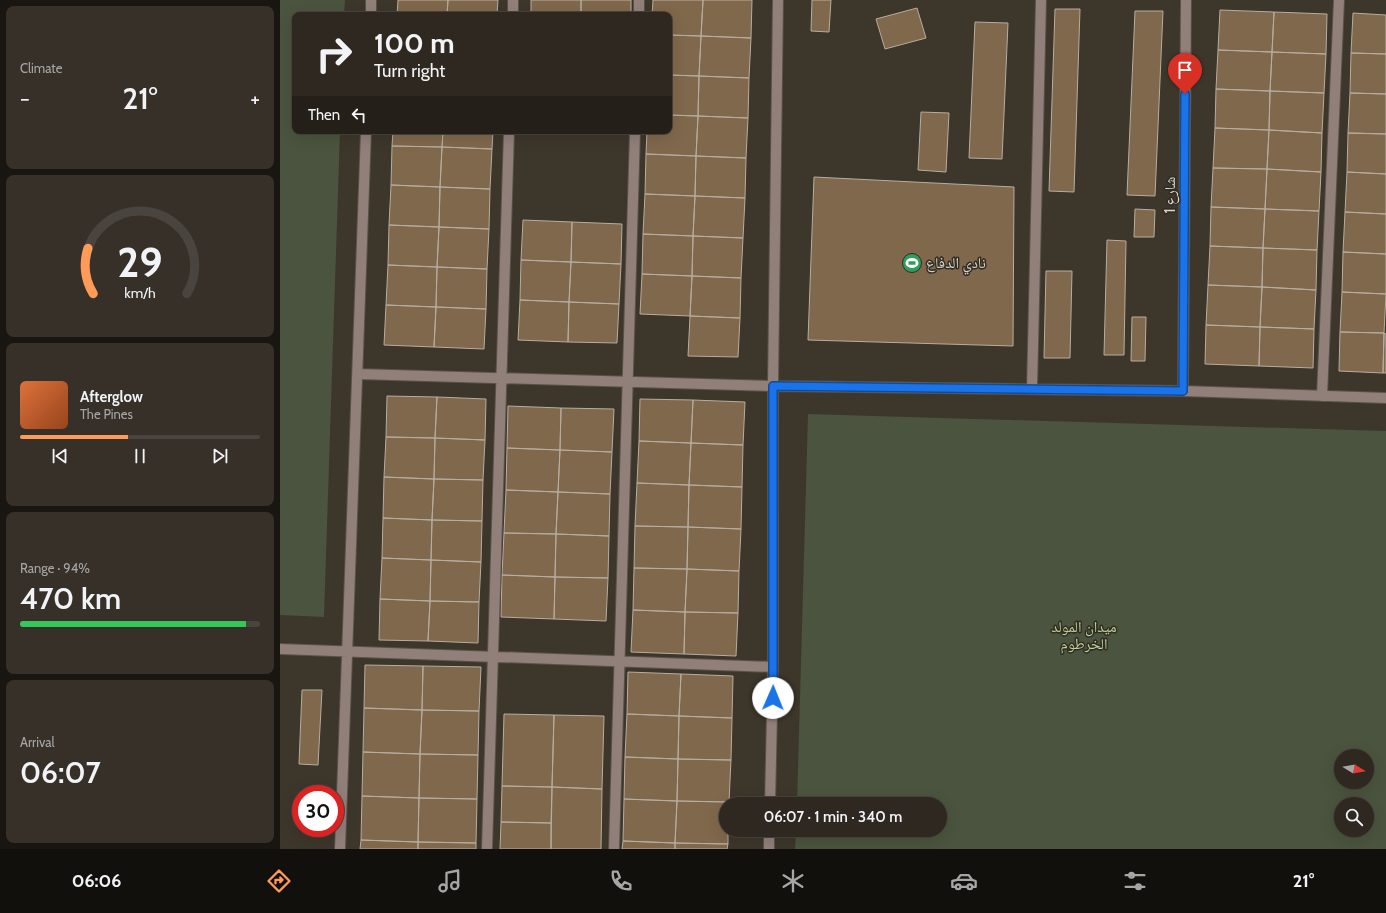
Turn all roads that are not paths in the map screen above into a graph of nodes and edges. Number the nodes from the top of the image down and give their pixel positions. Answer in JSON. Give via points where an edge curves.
{"nodes":[{"id":1,"x":371,"y":0,"type":"edge"},
{"id":2,"x":513,"y":0,"type":"edge"},
{"id":3,"x":639,"y":0,"type":"edge"},
{"id":4,"x":778,"y":0,"type":"edge"},
{"id":5,"x":1041,"y":0,"type":"edge"},
{"id":6,"x":1186,"y":0,"type":"edge"},
{"id":7,"x":1339,"y":0,"type":"edge"},
{"id":8,"x":370,"y":12,"type":"edge"},
{"id":9,"x":513,"y":12,"type":"edge"},
{"id":10,"x":639,"y":12,"type":"edge"},
{"id":11,"x":366,"y":134,"type":"edge"},
{"id":12,"x":509,"y":134,"type":"edge"},
{"id":13,"x":635,"y":134,"type":"edge"},
{"id":14,"x":358,"y":374,"type":"junction"},
{"id":15,"x":502,"y":378,"type":"junction"},
{"id":16,"x":627,"y":382,"type":"junction"},
{"id":17,"x":773,"y":386,"type":"junction"},
{"id":18,"x":1032,"y":389,"type":"junction"},
{"id":19,"x":1183,"y":391,"type":"junction"},
{"id":20,"x":1322,"y":396,"type":"junction"},
{"id":21,"x":1386,"y":398,"type":"edge"},
{"id":22,"x":280,"y":649,"type":"edge"},
{"id":23,"x":348,"y":650,"type":"junction"},
{"id":24,"x":494,"y":656,"type":"junction"},
{"id":25,"x":619,"y":661,"type":"junction"},
{"id":26,"x":773,"y":667,"type":"junction"},
{"id":27,"x":770,"y":797,"type":"edge"},
{"id":28,"x":769,"y":837,"type":"edge"},
{"id":29,"x":340,"y":849,"type":"edge"},
{"id":30,"x":487,"y":849,"type":"edge"},
{"id":31,"x":614,"y":849,"type":"edge"},
{"id":32,"x":769,"y":849,"type":"edge"}],
"edges":[{"from":1,"to":8,"type":"street"},
{"from":2,"to":9,"type":"street"},
{"from":3,"to":10,"type":"street"},
{"from":4,"to":17,"type":"street"},
{"from":5,"to":18,"type":"street"},
{"from":6,"to":19,"type":"street","name":"شارع 1"},
{"from":7,"to":20,"type":"street"},
{"from":11,"to":14,"type":"street"},
{"from":12,"to":15,"type":"street"},
{"from":13,"to":16,"type":"street"},
{"from":14,"to":15,"type":"street"},
{"from":14,"to":23,"type":"street"},
{"from":15,"to":16,"type":"street"},
{"from":15,"to":24,"type":"street"},
{"from":16,"to":17,"type":"street"},
{"from":16,"to":25,"type":"street"},
{"from":17,"to":18,"type":"street"},
{"from":17,"to":26,"type":"street"},
{"from":18,"to":19,"type":"street"},
{"from":19,"to":20,"type":"street"},
{"from":20,"to":21,"type":"street"},
{"from":22,"to":23,"type":"street"},
{"from":23,"to":24,"type":"street"},
{"from":23,"to":29,"type":"street"},
{"from":24,"to":25,"type":"street"},
{"from":24,"to":30,"type":"street"},
{"from":25,"to":26,"type":"street"},
{"from":25,"to":31,"type":"street"},
{"from":26,"to":27,"type":"street"},
{"from":28,"to":32,"type":"street"}]}
